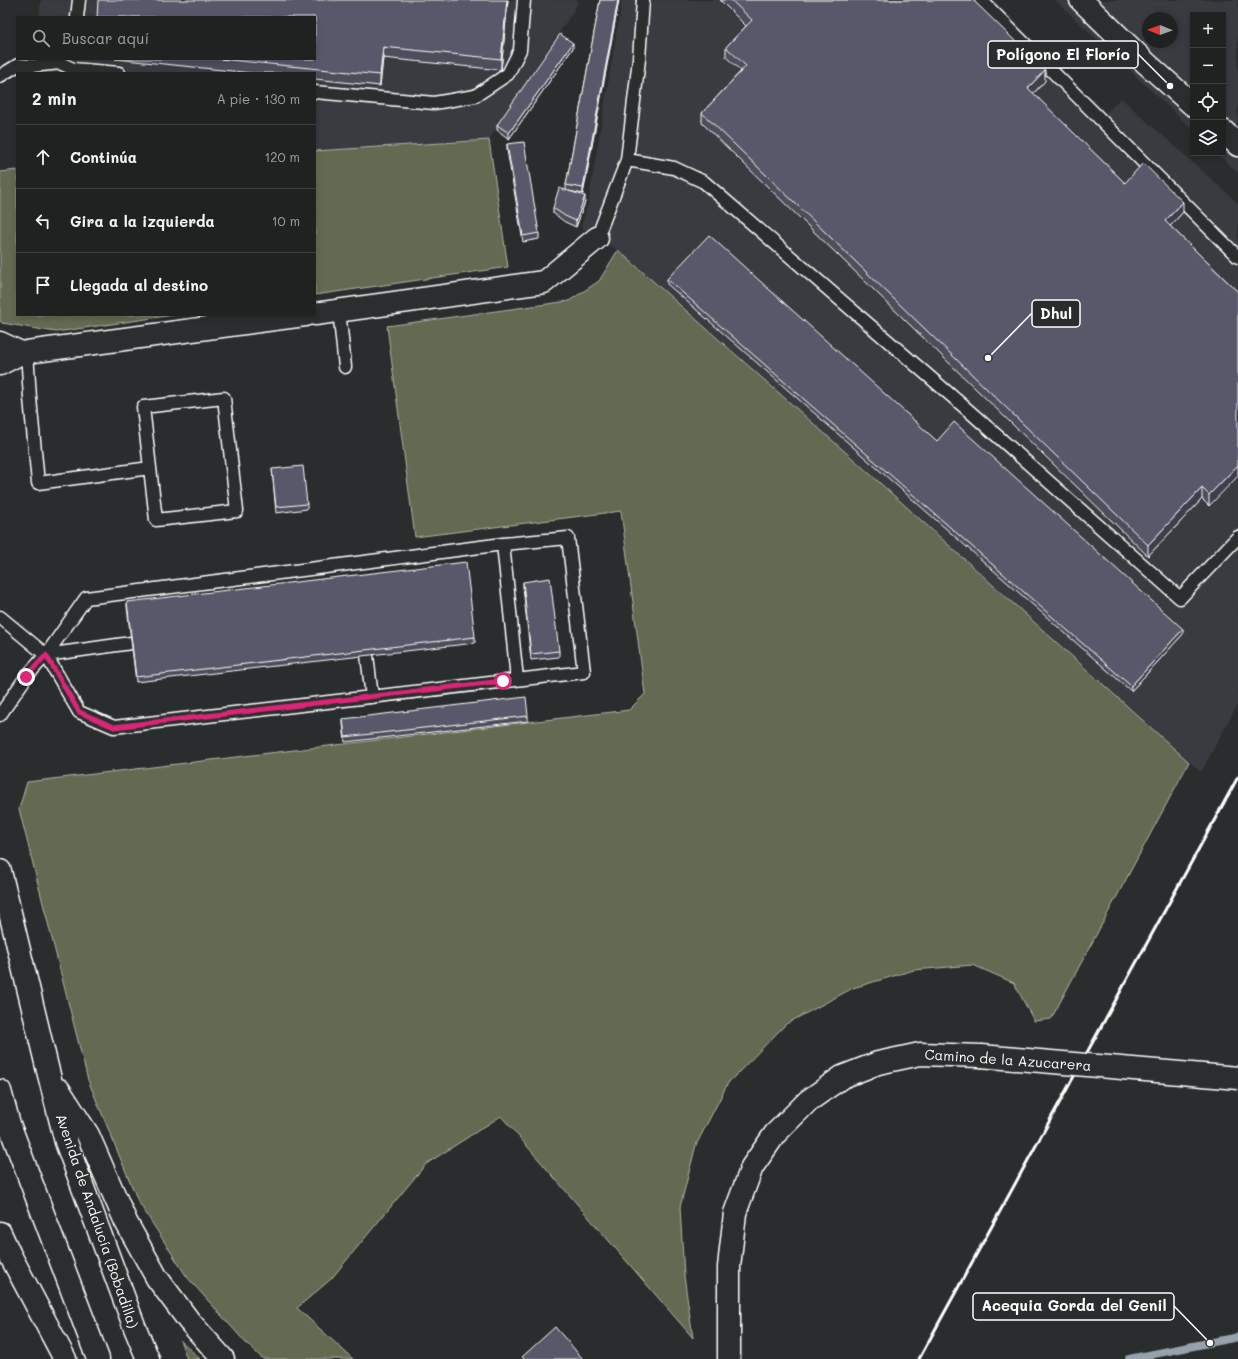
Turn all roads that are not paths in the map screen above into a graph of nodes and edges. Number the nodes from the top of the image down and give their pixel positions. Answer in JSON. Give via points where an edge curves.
{"nodes":[{"id":1,"x":79,"y":0,"type":"edge"},
{"id":2,"x":524,"y":0,"type":"edge"},
{"id":3,"x":643,"y":0,"type":"edge"},
{"id":4,"x":981,"y":0,"type":"edge"},
{"id":5,"x":1081,"y":0,"type":"edge"},
{"id":6,"x":77,"y":16,"type":"edge"},
{"id":7,"x":62,"y":61,"type":"edge"},
{"id":8,"x":108,"y":72,"type":"edge"},
{"id":9,"x":0,"y":76,"type":"edge"},
{"id":10,"x":316,"y":92,"type":"edge"},
{"id":11,"x":1190,"y":101,"type":"edge"},
{"id":12,"x":1226,"y":134,"type":"edge"},
{"id":13,"x":1238,"y":144,"type":"edge"},
{"id":14,"x":627,"y":160,"type":"junction"},
{"id":15,"x":597,"y":238,"type":"joint"},
{"id":16,"x":1238,"y":257,"type":"edge"},
{"id":17,"x":339,"y":310,"type":"junction"},
{"id":18,"x":316,"y":314,"type":"edge"},
{"id":19,"x":297,"y":316,"type":"edge"},
{"id":20,"x":0,"y":343,"type":"edge"},
{"id":21,"x":24,"y":352,"type":"junction"},
{"id":22,"x":0,"y":364,"type":"edge"},
{"id":23,"x":345,"y":366,"type":"dead end"},
{"id":24,"x":150,"y":468,"type":"junction"},
{"id":25,"x":1238,"y":537,"type":"edge"},
{"id":26,"x":503,"y":544,"type":"junction"},
{"id":27,"x":0,"y":617,"type":"edge"},
{"id":28,"x":131,"y":643,"type":"edge"},
{"id":29,"x":46,"y":655,"type":"junction"},
{"id":30,"x":367,"y":655,"type":"edge"},
{"id":31,"x":517,"y":680,"type":"junction"},
{"id":32,"x":372,"y":697,"type":"junction"},
{"id":33,"x":0,"y":715,"type":"edge"},
{"id":34,"x":0,"y":871,"type":"edge"},
{"id":35,"x":48,"y":1071,"type":"junction"},
{"id":36,"x":1238,"y":1078,"type":"edge"},
{"id":37,"x":0,"y":1091,"type":"edge"},
{"id":38,"x":0,"y":1233,"type":"edge"},
{"id":39,"x":65,"y":1359,"type":"edge"},
{"id":40,"x":98,"y":1359,"type":"edge"},
{"id":41,"x":148,"y":1359,"type":"edge"},
{"id":42,"x":223,"y":1359,"type":"edge"},
{"id":43,"x":729,"y":1359,"type":"edge"}],
"edges":[{"from":1,"to":6,"type":"lane"},
{"from":2,"to":10,"type":"lane","via":[[520,50],[508,74],[476,96],[434,103]]},
{"from":3,"to":14,"type":"lane"},
{"from":4,"to":16,"type":"lane"},
{"from":5,"to":11,"type":"main road"},
{"from":7,"to":8,"type":"lane","via":[[73,69]]},
{"from":7,"to":9,"type":"lane","via":[[32,66],[18,65]]},
{"from":12,"to":13,"type":"main road"},
{"from":14,"to":15,"type":"lane"},
{"from":14,"to":25,"type":"lane","via":[[674,168],[704,182],[1180,598]]},
{"from":15,"to":17,"type":"main road","via":[[544,282]]},
{"from":17,"to":18,"type":"main road"},
{"from":17,"to":23,"type":"lane"},
{"from":19,"to":21,"type":"main road"},
{"from":20,"to":21,"type":"main road"},
{"from":21,"to":22,"type":"main road"},
{"from":21,"to":24,"type":"lane","via":[[38,483]]},
{"from":24,"to":24,"type":"lane","via":[[143,407],[224,398],[237,511],[156,520]]},
{"from":26,"to":29,"type":"lane","via":[[86,598]]},
{"from":26,"to":31,"type":"lane"},
{"from":26,"to":31,"type":"lane","via":[[568,538],[584,672]]},
{"from":27,"to":29,"type":"lane"},
{"from":28,"to":29,"type":"lane"},
{"from":29,"to":32,"type":"lane","via":[[79,712],[114,727]]},
{"from":29,"to":33,"type":"lane","via":[[26,677]]},
{"from":30,"to":32,"type":"lane"},
{"from":31,"to":32,"type":"lane"},
{"from":34,"to":35,"type":"main road","name":"Avenida de Andalucía (Bobadilla)"},
{"from":35,"to":41,"type":"main road","name":"Avenida de Andalucía (Bobadilla)","via":[[66,1142]]},
{"from":35,"to":42,"type":"main road","via":[[88,1134],[126,1222],[157,1278],[189,1321]]},
{"from":36,"to":43,"type":"main road","name":"Camino de la Azucarera","bridge":true,"via":[[981,1056],[920,1054],[878,1063],[842,1077],[808,1101],[775,1134],[752,1167],[735,1213],[729,1267]]},
{"from":37,"to":40,"type":"main road","via":[[9,1124]]},
{"from":38,"to":39,"type":"main road"}]}
